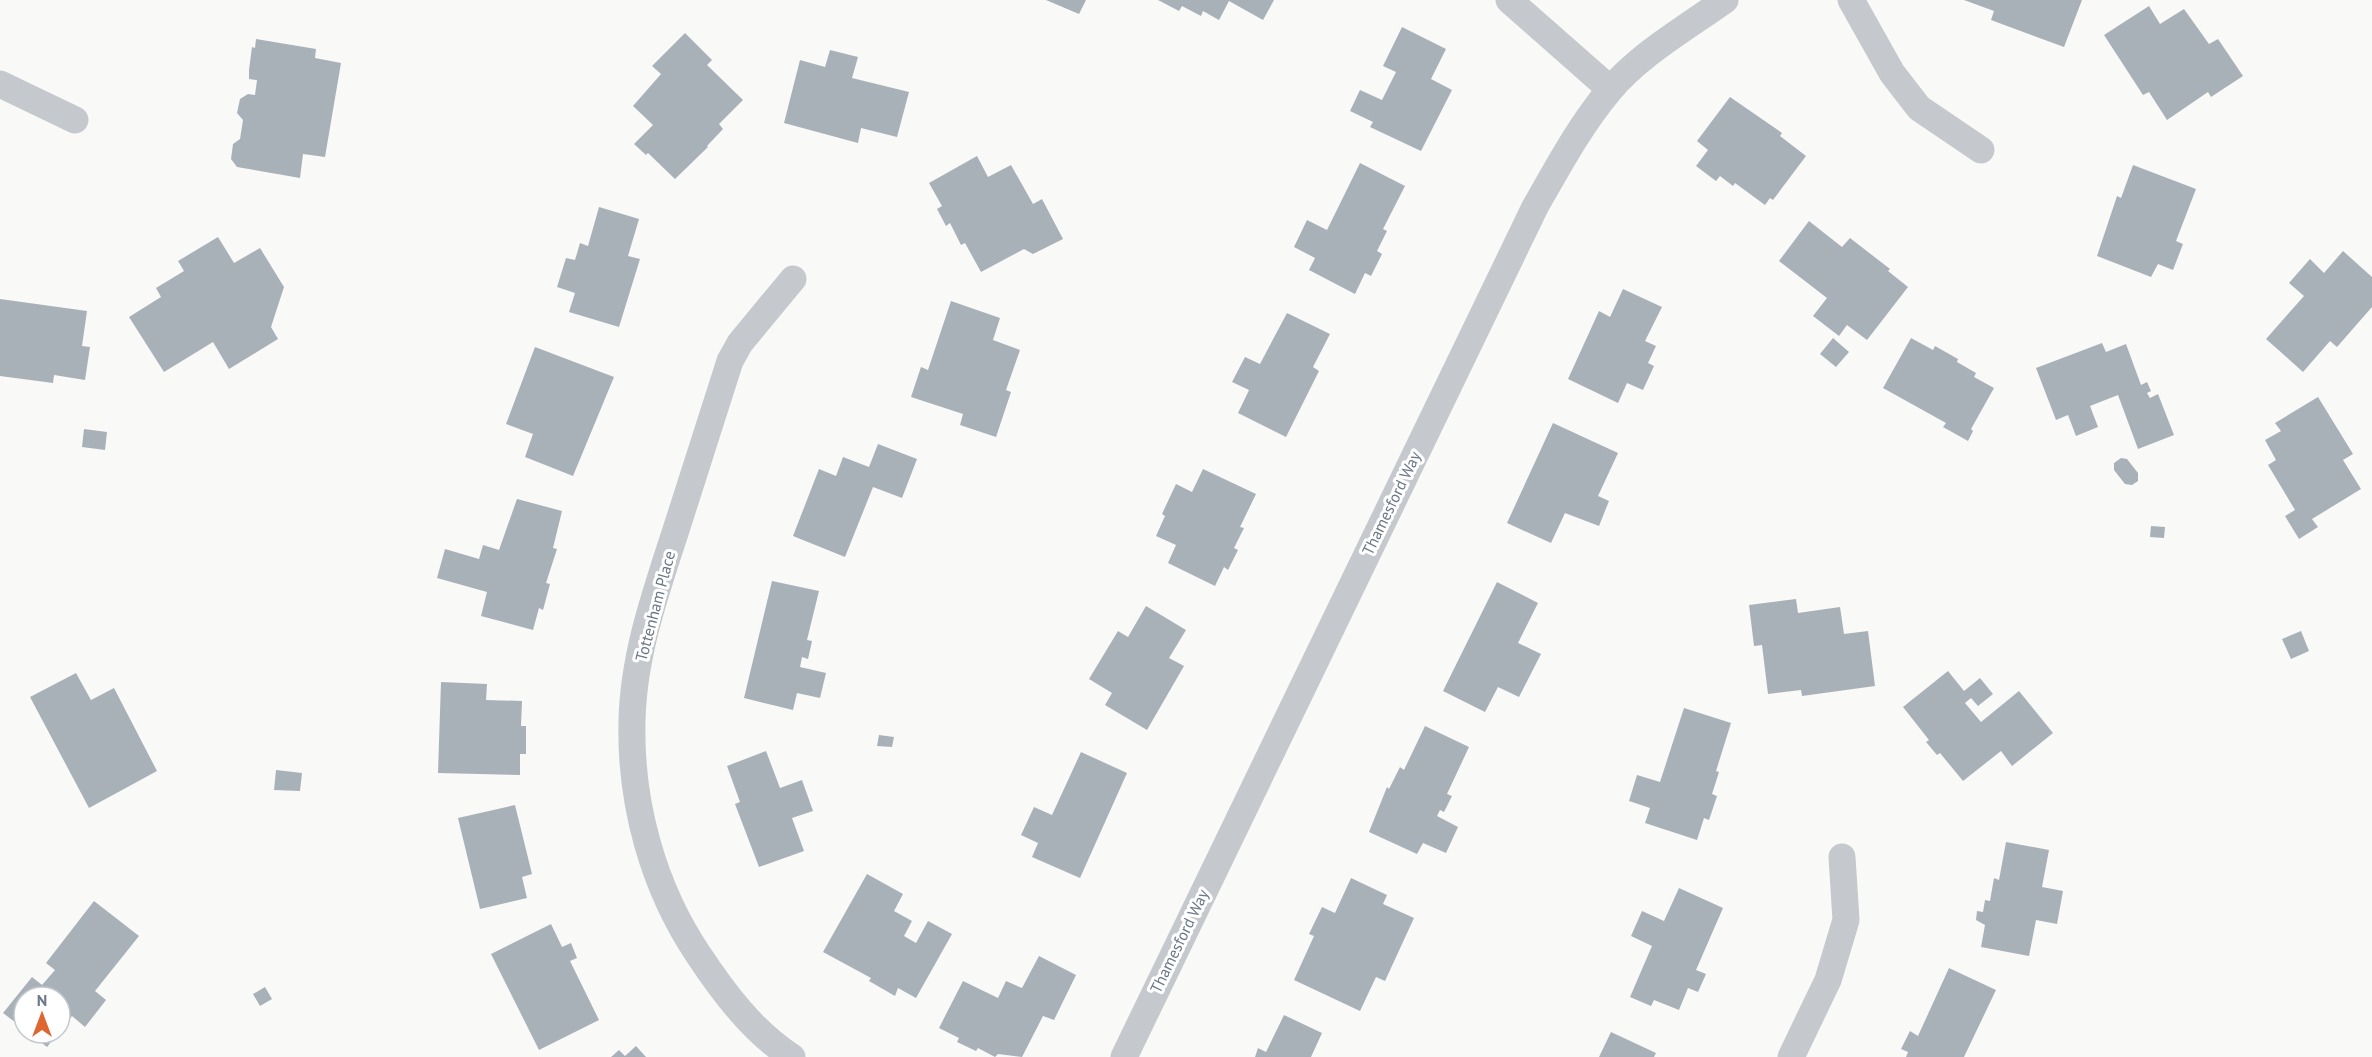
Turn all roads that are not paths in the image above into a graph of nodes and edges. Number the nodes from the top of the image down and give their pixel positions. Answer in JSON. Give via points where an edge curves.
{"nodes":[{"id":1,"x":1509,"y":0,"type":"edge"},
{"id":2,"x":1725,"y":0,"type":"edge"},
{"id":3,"x":1851,"y":0,"type":"edge"},
{"id":4,"x":0,"y":84,"type":"edge"},
{"id":5,"x":1610,"y":89,"type":"junction"},
{"id":6,"x":75,"y":120,"type":"dead end"},
{"id":7,"x":1981,"y":150,"type":"dead end"},
{"id":8,"x":793,"y":279,"type":"dead end"},
{"id":9,"x":1842,"y":857,"type":"dead end"},
{"id":10,"x":792,"y":1057,"type":"edge"},
{"id":11,"x":1124,"y":1057,"type":"edge"},
{"id":12,"x":1791,"y":1057,"type":"edge"}],
"edges":[{"from":1,"to":5,"type":"street"},
{"from":2,"to":5,"type":"street","name":"Thamesford Way","via":[[1648,55]]},
{"from":3,"to":7,"type":"street","via":[[1892,73],[1919,108]]},
{"from":4,"to":6,"type":"street"},
{"from":5,"to":11,"type":"street","name":"Thamesford Way","via":[[1578,133],[1535,207]]},
{"from":8,"to":10,"type":"street","name":"Tottenham Place","via":[[740,343],[730,361],[654,596],[641,648],[632,722],[642,824],[680,927],[718,985],[745,1016]]},
{"from":9,"to":12,"type":"street","via":[[1846,920],[1828,980]]}]}
